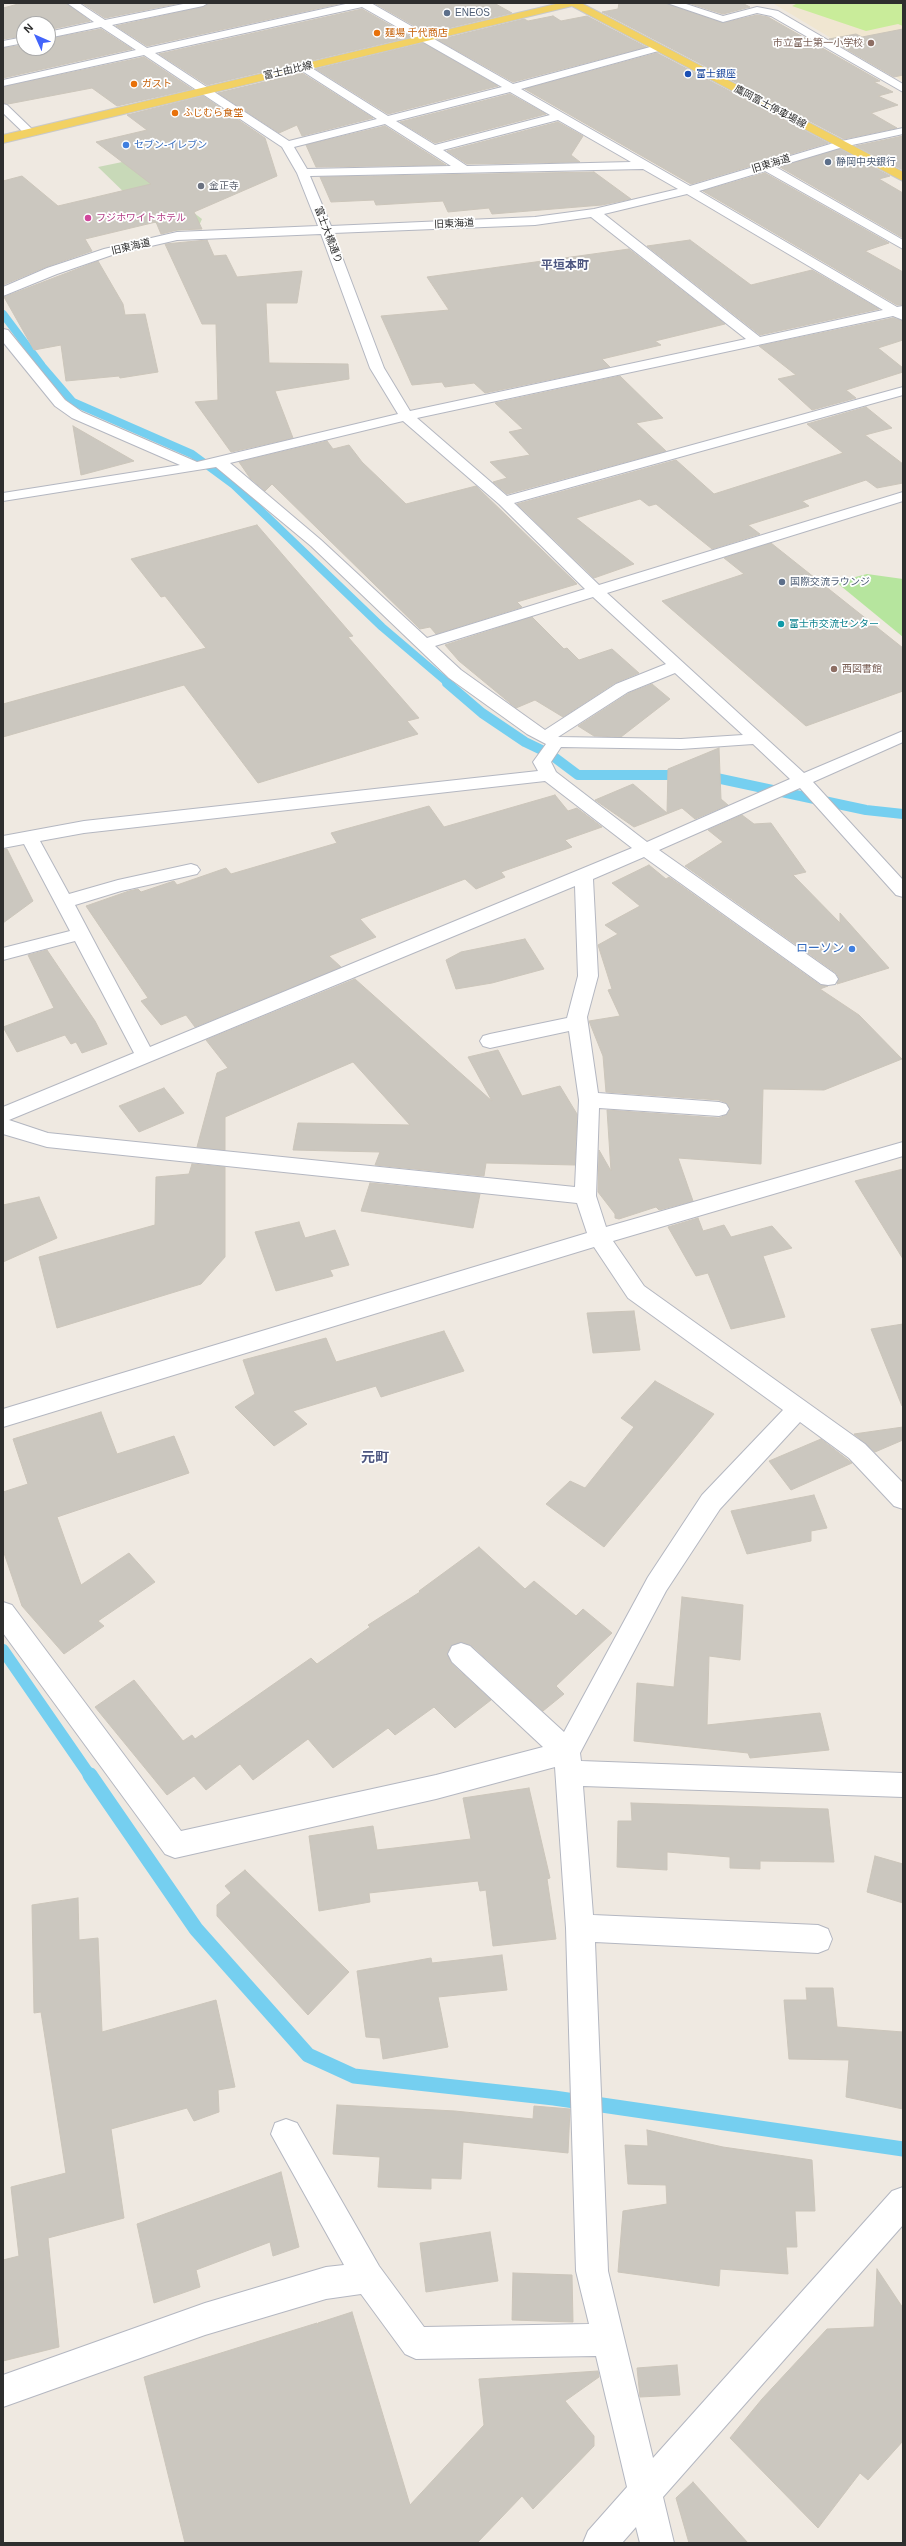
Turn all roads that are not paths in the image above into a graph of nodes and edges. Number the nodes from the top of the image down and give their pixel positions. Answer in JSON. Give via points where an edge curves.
{"nodes":[{"id":1,"x":72,"y":3,"type":"edge"},
{"id":2,"x":204,"y":3,"type":"edge"},
{"id":3,"x":363,"y":3,"type":"edge"},
{"id":4,"x":573,"y":3,"type":"edge"},
{"id":5,"x":672,"y":3,"type":"edge"},
{"id":6,"x":105,"y":25,"type":"junction"},
{"id":7,"x":56,"y":34,"type":"edge"},
{"id":8,"x":424,"y":38,"type":"junction"},
{"id":9,"x":16,"y":42,"type":"edge"},
{"id":10,"x":3,"y":44,"type":"edge"},
{"id":11,"x":658,"y":48,"type":"junction"},
{"id":12,"x":146,"y":52,"type":"junction"},
{"id":13,"x":303,"y":68,"type":"junction"},
{"id":14,"x":3,"y":83,"type":"edge"},
{"id":15,"x":513,"y":88,"type":"junction"},
{"id":16,"x":903,"y":89,"type":"edge"},
{"id":17,"x":204,"y":91,"type":"junction"},
{"id":18,"x":3,"y":107,"type":"edge"},
{"id":19,"x":560,"y":116,"type":"junction"},
{"id":20,"x":388,"y":121,"type":"junction"},
{"id":21,"x":903,"y":132,"type":"edge"},
{"id":22,"x":30,"y":133,"type":"junction"},
{"id":23,"x":3,"y":139,"type":"edge"},
{"id":24,"x":841,"y":144,"type":"junction"},
{"id":25,"x":287,"y":145,"type":"junction"},
{"id":26,"x":433,"y":149,"type":"junction"},
{"id":27,"x":646,"y":165,"type":"junction"},
{"id":28,"x":765,"y":166,"type":"junction"},
{"id":29,"x":466,"y":170,"type":"junction"},
{"id":30,"x":303,"y":173,"type":"junction"},
{"id":31,"x":903,"y":177,"type":"edge"},
{"id":32,"x":690,"y":190,"type":"junction"},
{"id":33,"x":594,"y":213,"type":"junction"},
{"id":34,"x":326,"y":230,"type":"junction"},
{"id":35,"x":903,"y":245,"type":"edge"},
{"id":36,"x":3,"y":292,"type":"edge"},
{"id":37,"x":901,"y":313,"type":"edge"},
{"id":38,"x":3,"y":333,"type":"edge"},
{"id":39,"x":757,"y":342,"type":"junction"},
{"id":40,"x":903,"y":391,"type":"edge"},
{"id":41,"x":406,"y":416,"type":"junction"},
{"id":42,"x":218,"y":461,"type":"junction"},
{"id":43,"x":196,"y":467,"type":"junction"},
{"id":44,"x":903,"y":496,"type":"edge"},
{"id":45,"x":3,"y":497,"type":"edge"},
{"id":46,"x":504,"y":501,"type":"junction"},
{"id":47,"x":595,"y":590,"type":"junction"},
{"id":48,"x":422,"y":645,"type":"junction"},
{"id":49,"x":677,"y":666,"type":"junction"},
{"id":50,"x":903,"y":736,"type":"edge"},
{"id":51,"x":551,"y":739,"type":"junction"},
{"id":52,"x":755,"y":739,"type":"junction"},
{"id":53,"x":546,"y":768,"type":"junction"},
{"id":54,"x":803,"y":781,"type":"junction"},
{"id":55,"x":29,"y":836,"type":"junction"},
{"id":56,"x":3,"y":842,"type":"edge"},
{"id":57,"x":645,"y":848,"type":"junction"},
{"id":58,"x":191,"y":870,"type":"dead end"},
{"id":59,"x":584,"y":876,"type":"junction"},
{"id":60,"x":903,"y":891,"type":"edge"},
{"id":61,"x":64,"y":902,"type":"junction"},
{"id":62,"x":80,"y":934,"type":"junction"},
{"id":63,"x":3,"y":954,"type":"edge"},
{"id":64,"x":828,"y":980,"type":"dead end"},
{"id":65,"x":578,"y":1023,"type":"junction"},
{"id":66,"x":490,"y":1041,"type":"dead end"},
{"id":67,"x":146,"y":1057,"type":"junction"},
{"id":68,"x":590,"y":1100,"type":"junction"},
{"id":69,"x":719,"y":1109,"type":"dead end"},
{"id":70,"x":3,"y":1115,"type":"edge"},
{"id":71,"x":3,"y":1126,"type":"edge"},
{"id":72,"x":903,"y":1149,"type":"edge"},
{"id":73,"x":585,"y":1196,"type":"junction"},
{"id":74,"x":599,"y":1237,"type":"junction"},
{"id":75,"x":798,"y":1409,"type":"junction"},
{"id":76,"x":3,"y":1418,"type":"edge"},
{"id":77,"x":903,"y":1499,"type":"edge"},
{"id":78,"x":3,"y":1613,"type":"edge"},
{"id":79,"x":461,"y":1654,"type":"dead end"},
{"id":80,"x":569,"y":1763,"type":"junction"},
{"id":81,"x":903,"y":1785,"type":"edge"},
{"id":82,"x":580,"y":1928,"type":"junction"},
{"id":83,"x":818,"y":1939,"type":"dead end"},
{"id":84,"x":286,"y":2134,"type":"dead end"},
{"id":85,"x":903,"y":2202,"type":"edge"},
{"id":86,"x":368,"y":2277,"type":"junction"},
{"id":87,"x":608,"y":2340,"type":"junction"},
{"id":88,"x":3,"y":2391,"type":"edge"},
{"id":89,"x":644,"y":2492,"type":"junction"},
{"id":90,"x":600,"y":2543,"type":"edge"},
{"id":91,"x":657,"y":2543,"type":"edge"}],
"edges":[{"from":1,"to":6,"type":"street","name":"富士大橋通り"},
{"from":2,"to":6,"type":"street"},
{"from":3,"to":8,"type":"street"},
{"from":3,"to":12,"type":"street"},
{"from":4,"to":8,"type":"main road","name":"富士由比線"},
{"from":4,"to":11,"type":"main road","name":"鷹岡富士停車場線"},
{"from":5,"to":16,"type":"street","via":[[723,19],[757,10],[774,13]]},
{"from":6,"to":7,"type":"street"},
{"from":6,"to":12,"type":"street","name":"富士大橋通り"},
{"from":8,"to":13,"type":"main road","name":"富士由比線"},
{"from":8,"to":15,"type":"street"},
{"from":9,"to":10,"type":"street"},
{"from":11,"to":15,"type":"street"},
{"from":11,"to":24,"type":"main road","name":"鷹岡富士停車場線"},
{"from":12,"to":14,"type":"street"},
{"from":12,"to":17,"type":"street","name":"富士大橋通り"},
{"from":13,"to":17,"type":"main road","name":"富士由比線"},
{"from":13,"to":20,"type":"street"},
{"from":15,"to":19,"type":"street"},
{"from":15,"to":20,"type":"street"},
{"from":17,"to":22,"type":"main road","name":"富士由比線"},
{"from":17,"to":25,"type":"street","name":"富士大橋通り"},
{"from":18,"to":22,"type":"street"},
{"from":19,"to":26,"type":"street"},
{"from":19,"to":27,"type":"street"},
{"from":20,"to":25,"type":"street"},
{"from":20,"to":26,"type":"street"},
{"from":21,"to":24,"type":"street","name":"旧東海道"},
{"from":22,"to":23,"type":"main road","name":"富士由比線"},
{"from":24,"to":28,"type":"street","name":"旧東海道"},
{"from":24,"to":31,"type":"main road","name":"鷹岡富士停車場線"},
{"from":25,"to":30,"type":"street","name":"富士大橋通り"},
{"from":26,"to":29,"type":"street"},
{"from":27,"to":29,"type":"street"},
{"from":27,"to":32,"type":"street"},
{"from":28,"to":32,"type":"street","name":"旧東海道"},
{"from":28,"to":35,"type":"street"},
{"from":29,"to":30,"type":"street"},
{"from":30,"to":34,"type":"street","name":"富士大橋通り"},
{"from":32,"to":33,"type":"street","name":"旧東海道"},
{"from":32,"to":37,"type":"street"},
{"from":33,"to":34,"type":"street","name":"旧東海道","via":[[535,221]]},
{"from":33,"to":39,"type":"street"},
{"from":34,"to":36,"type":"street","name":"旧東海道","via":[[177,236],[108,252],[52,271]]},
{"from":34,"to":41,"type":"street","name":"富士大橋通り","via":[[377,368]]},
{"from":37,"to":39,"type":"street"},
{"from":38,"to":43,"type":"street","via":[[60,403],[77,415]]},
{"from":39,"to":41,"type":"street"},
{"from":40,"to":46,"type":"street"},
{"from":41,"to":42,"type":"street"},
{"from":41,"to":46,"type":"street","name":"富士大橋通り"},
{"from":42,"to":43,"type":"street"},
{"from":42,"to":48,"type":"street","via":[[316,543]]},
{"from":43,"to":45,"type":"street"},
{"from":44,"to":47,"type":"street"},
{"from":46,"to":47,"type":"street","name":"富士大橋通り"},
{"from":47,"to":48,"type":"street"},
{"from":47,"to":49,"type":"street","name":"富士大橋通り"},
{"from":48,"to":51,"type":"street","via":[[455,674],[528,726]]},
{"from":49,"to":51,"type":"street","via":[[622,688]]},
{"from":49,"to":52,"type":"street","name":"富士大橋通り"},
{"from":50,"to":54,"type":"street"},
{"from":51,"to":52,"type":"street","via":[[681,744]]},
{"from":51,"to":53,"type":"street"},
{"from":52,"to":54,"type":"street","name":"富士大橋通り"},
{"from":53,"to":55,"type":"street"},
{"from":53,"to":57,"type":"street"},
{"from":54,"to":57,"type":"street"},
{"from":54,"to":60,"type":"street","name":"富士大橋通り"},
{"from":55,"to":56,"type":"street"},
{"from":55,"to":61,"type":"street"},
{"from":57,"to":59,"type":"street"},
{"from":57,"to":64,"type":"street"},
{"from":58,"to":61,"type":"street","via":[[118,886]]},
{"from":59,"to":65,"type":"street","via":[[588,976],[577,1018]]},
{"from":59,"to":67,"type":"street"},
{"from":61,"to":62,"type":"street"},
{"from":62,"to":63,"type":"street"},
{"from":62,"to":67,"type":"street"},
{"from":65,"to":66,"type":"street"},
{"from":65,"to":68,"type":"street"},
{"from":67,"to":70,"type":"street"},
{"from":68,"to":69,"type":"street"},
{"from":68,"to":73,"type":"street"},
{"from":71,"to":73,"type":"street","via":[[47,1140]]},
{"from":72,"to":74,"type":"street"},
{"from":73,"to":74,"type":"street"},
{"from":74,"to":75,"type":"street","via":[[636,1292]]},
{"from":74,"to":76,"type":"street"},
{"from":75,"to":77,"type":"street","via":[[857,1451]]},
{"from":75,"to":80,"type":"street","via":[[711,1502],[657,1584]]},
{"from":78,"to":80,"type":"street","via":[[175,1845],[436,1787]]},
{"from":79,"to":80,"type":"street"},
{"from":80,"to":81,"type":"street"},
{"from":80,"to":82,"type":"street"},
{"from":82,"to":83,"type":"street"},
{"from":82,"to":87,"type":"street","via":[[592,2271]]},
{"from":84,"to":86,"type":"street"},
{"from":85,"to":89,"type":"street"},
{"from":86,"to":87,"type":"street","via":[[416,2343]]},
{"from":86,"to":88,"type":"street","via":[[326,2283],[205,2319]]},
{"from":87,"to":89,"type":"street"},
{"from":89,"to":90,"type":"street"},
{"from":89,"to":91,"type":"street"}]}
